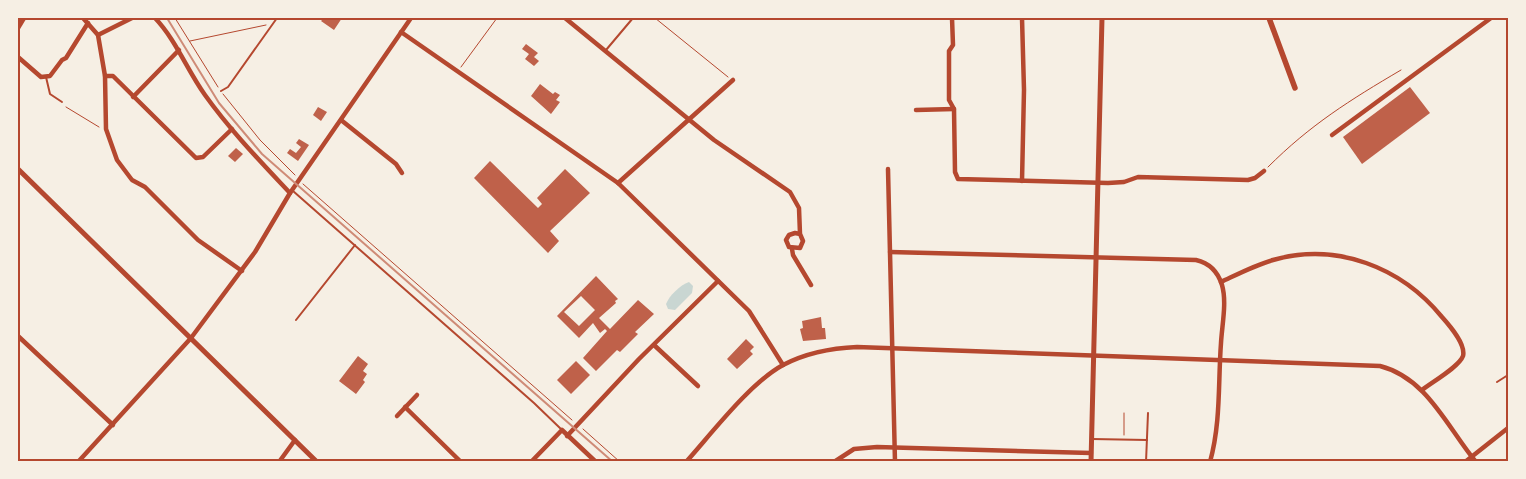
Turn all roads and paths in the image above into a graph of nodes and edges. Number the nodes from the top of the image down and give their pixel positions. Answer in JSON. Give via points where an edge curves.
{"nodes":[{"id":1,"x":24,"y":18,"type":"edge"},
{"id":2,"x":83,"y":18,"type":"edge"},
{"id":3,"x":132,"y":18,"type":"edge"},
{"id":4,"x":155,"y":18,"type":"edge"},
{"id":5,"x":175,"y":18,"type":"edge"},
{"id":6,"x":277,"y":18,"type":"edge"},
{"id":7,"x":411,"y":18,"type":"edge"},
{"id":8,"x":497,"y":18,"type":"edge"},
{"id":9,"x":565,"y":18,"type":"edge"},
{"id":10,"x":633,"y":18,"type":"edge"},
{"id":11,"x":655,"y":18,"type":"edge"},
{"id":12,"x":952,"y":18,"type":"edge"},
{"id":13,"x":1022,"y":18,"type":"edge"},
{"id":14,"x":1102,"y":18,"type":"edge"},
{"id":15,"x":1269,"y":18,"type":"edge"},
{"id":16,"x":1491,"y":18,"type":"edge"},
{"id":17,"x":88,"y":23,"type":"junction"},
{"id":18,"x":272,"y":24,"type":"junction"},
{"id":19,"x":18,"y":28,"type":"edge"},
{"id":20,"x":401,"y":32,"type":"junction"},
{"id":21,"x":98,"y":36,"type":"junction"},
{"id":22,"x":189,"y":41,"type":"junction"},
{"id":23,"x":179,"y":50,"type":"junction"},
{"id":24,"x":606,"y":50,"type":"junction"},
{"id":25,"x":18,"y":57,"type":"edge"},
{"id":26,"x":458,"y":70,"type":"junction"},
{"id":27,"x":1401,"y":70,"type":"dead end"},
{"id":28,"x":105,"y":76,"type":"junction"},
{"id":29,"x":46,"y":77,"type":"junction"},
{"id":30,"x":733,"y":80,"type":"joint"},
{"id":31,"x":1294,"y":88,"type":"dead end"},
{"id":32,"x":221,"y":91,"type":"junction"},
{"id":33,"x":133,"y":97,"type":"junction"},
{"id":34,"x":62,"y":102,"type":"dead end"},
{"id":35,"x":66,"y":107,"type":"dead end"},
{"id":36,"x":954,"y":109,"type":"junction"},
{"id":37,"x":916,"y":110,"type":"dead end"},
{"id":38,"x":691,"y":119,"type":"junction"},
{"id":39,"x":342,"y":120,"type":"junction"},
{"id":40,"x":106,"y":129,"type":"junction"},
{"id":41,"x":232,"y":129,"type":"junction"},
{"id":42,"x":1332,"y":135,"type":"dead end"},
{"id":43,"x":18,"y":169,"type":"edge"},
{"id":44,"x":888,"y":169,"type":"dead end"},
{"id":45,"x":1264,"y":171,"type":"joint"},
{"id":46,"x":402,"y":172,"type":"dead end"},
{"id":47,"x":299,"y":180,"type":"junction"},
{"id":48,"x":1022,"y":181,"type":"junction"},
{"id":49,"x":1098,"y":182,"type":"junction"},
{"id":50,"x":618,"y":184,"type":"junction"},
{"id":51,"x":291,"y":192,"type":"junction"},
{"id":52,"x":800,"y":234,"type":"junction"},
{"id":53,"x":355,"y":245,"type":"junction"},
{"id":54,"x":792,"y":249,"type":"junction"},
{"id":55,"x":890,"y":252,"type":"junction"},
{"id":56,"x":1096,"y":258,"type":"junction"},
{"id":57,"x":242,"y":271,"type":"junction"},
{"id":58,"x":718,"y":281,"type":"junction"},
{"id":59,"x":1221,"y":282,"type":"junction"},
{"id":60,"x":811,"y":285,"type":"dead end"},
{"id":61,"x":296,"y":320,"type":"dead end"},
{"id":62,"x":18,"y":336,"type":"edge"},
{"id":63,"x":191,"y":338,"type":"junction"},
{"id":64,"x":654,"y":345,"type":"junction"},
{"id":65,"x":893,"y":348,"type":"junction"},
{"id":66,"x":1094,"y":355,"type":"junction"},
{"id":67,"x":1220,"y":359,"type":"junction"},
{"id":68,"x":783,"y":365,"type":"junction"},
{"id":69,"x":1508,"y":375,"type":"edge"},
{"id":70,"x":1497,"y":382,"type":"dead end"},
{"id":71,"x":698,"y":386,"type":"dead end"},
{"id":72,"x":1422,"y":390,"type":"junction"},
{"id":73,"x":417,"y":395,"type":"dead end"},
{"id":74,"x":405,"y":407,"type":"junction"},
{"id":75,"x":1124,"y":414,"type":"dead end"},
{"id":76,"x":1148,"y":414,"type":"dead end"},
{"id":77,"x":397,"y":416,"type":"dead end"},
{"id":78,"x":113,"y":424,"type":"junction"},
{"id":79,"x":577,"y":425,"type":"junction"},
{"id":80,"x":1508,"y":428,"type":"edge"},
{"id":81,"x":562,"y":430,"type":"junction"},
{"id":82,"x":567,"y":436,"type":"junction"},
{"id":83,"x":295,"y":440,"type":"junction"},
{"id":84,"x":1092,"y":440,"type":"junction"},
{"id":85,"x":1124,"y":440,"type":"junction"},
{"id":86,"x":1147,"y":440,"type":"junction"},
{"id":87,"x":895,"y":447,"type":"junction"},
{"id":88,"x":1091,"y":452,"type":"junction"},
{"id":89,"x":1471,"y":456,"type":"junction"},
{"id":90,"x":78,"y":462,"type":"edge"},
{"id":91,"x":279,"y":462,"type":"edge"},
{"id":92,"x":318,"y":462,"type":"edge"},
{"id":93,"x":461,"y":462,"type":"edge"},
{"id":94,"x":531,"y":462,"type":"edge"},
{"id":95,"x":596,"y":462,"type":"edge"},
{"id":96,"x":620,"y":462,"type":"edge"},
{"id":97,"x":686,"y":462,"type":"edge"},
{"id":98,"x":834,"y":462,"type":"edge"},
{"id":99,"x":895,"y":462,"type":"edge"},
{"id":100,"x":1091,"y":462,"type":"edge"},
{"id":101,"x":1146,"y":462,"type":"edge"},
{"id":102,"x":1210,"y":462,"type":"edge"},
{"id":103,"x":1465,"y":462,"type":"edge"},
{"id":104,"x":1476,"y":462,"type":"edge"}],
"edges":[{"from":1,"to":19,"type":"street"},
{"from":2,"to":17,"type":"street"},
{"from":3,"to":21,"type":"street"},
{"from":4,"to":23,"type":"street"},
{"from":5,"to":22,"type":"path"},
{"from":6,"to":18,"type":"lane"},
{"from":7,"to":20,"type":"street"},
{"from":8,"to":26,"type":"path"},
{"from":9,"to":24,"type":"street"},
{"from":10,"to":24,"type":"lane"},
{"from":11,"to":30,"type":"path"},
{"from":12,"to":36,"type":"street","via":[[950,100]]},
{"from":13,"to":48,"type":"street"},
{"from":14,"to":49,"type":"street"},
{"from":15,"to":31,"type":"main road"},
{"from":16,"to":42,"type":"street"},
{"from":17,"to":21,"type":"street"},
{"from":17,"to":29,"type":"street","via":[[66,58]]},
{"from":18,"to":22,"type":"path"},
{"from":18,"to":32,"type":"lane","via":[[228,87]]},
{"from":20,"to":26,"type":"street"},
{"from":20,"to":39,"type":"street"},
{"from":21,"to":28,"type":"street"},
{"from":22,"to":32,"type":"path"},
{"from":23,"to":33,"type":"street"},
{"from":23,"to":41,"type":"street","via":[[203,93]]},
{"from":24,"to":38,"type":"street"},
{"from":25,"to":29,"type":"street","via":[[41,77]]},
{"from":26,"to":50,"type":"street"},
{"from":27,"to":45,"type":"path","via":[[1321,120]]},
{"from":28,"to":33,"type":"street","via":[[113,76]]},
{"from":28,"to":40,"type":"street"},
{"from":29,"to":34,"type":"lane","via":[[50,94]]},
{"from":30,"to":38,"type":"street"},
{"from":32,"to":47,"type":"path","via":[[260,140]]},
{"from":33,"to":41,"type":"street","via":[[196,158],[203,157]]},
{"from":35,"to":40,"type":"path"},
{"from":36,"to":37,"type":"street"},
{"from":36,"to":48,"type":"street","via":[[956,178]]},
{"from":38,"to":50,"type":"street"},
{"from":38,"to":52,"type":"street","via":[[731,153],[790,192],[799,208]]},
{"from":39,"to":46,"type":"street"},
{"from":39,"to":47,"type":"street"},
{"from":40,"to":57,"type":"street","via":[[114,154],[132,180],[145,187],[198,240]]},
{"from":41,"to":51,"type":"street"},
{"from":43,"to":63,"type":"street"},
{"from":44,"to":55,"type":"street"},
{"from":45,"to":49,"type":"street","via":[[1248,180],[1138,177],[1124,182]]},
{"from":47,"to":51,"type":"street"},
{"from":47,"to":79,"type":"path"},
{"from":48,"to":49,"type":"street"},
{"from":49,"to":56,"type":"street"},
{"from":50,"to":58,"type":"street"},
{"from":51,"to":53,"type":"lane"},
{"from":51,"to":57,"type":"street"},
{"from":52,"to":54,"type":"street","via":[[802,245]]},
{"from":52,"to":54,"type":"street","via":[[792,233],[787,237],[787,244]]},
{"from":53,"to":61,"type":"lane"},
{"from":53,"to":81,"type":"lane"},
{"from":54,"to":60,"type":"street","via":[[792,255]]},
{"from":55,"to":56,"type":"street"},
{"from":55,"to":65,"type":"street"},
{"from":56,"to":59,"type":"street","via":[[1196,260],[1213,268]]},
{"from":56,"to":66,"type":"street"},
{"from":57,"to":63,"type":"street"},
{"from":58,"to":64,"type":"street"},
{"from":58,"to":68,"type":"street","via":[[749,311]]},
{"from":59,"to":67,"type":"street"},
{"from":59,"to":72,"type":"street","via":[[1269,261],[1304,254],[1345,256],[1389,272],[1429,302],[1462,347],[1458,364]]},
{"from":62,"to":78,"type":"street"},
{"from":63,"to":78,"type":"street"},
{"from":63,"to":83,"type":"street"},
{"from":64,"to":71,"type":"street"},
{"from":64,"to":79,"type":"street"},
{"from":65,"to":66,"type":"street"},
{"from":65,"to":68,"type":"street","via":[[826,350]]},
{"from":65,"to":87,"type":"street"},
{"from":66,"to":67,"type":"street"},
{"from":66,"to":84,"type":"street"},
{"from":67,"to":72,"type":"street","via":[[1380,366],[1395,370]]},
{"from":67,"to":102,"type":"street","via":[[1217,433]]},
{"from":68,"to":97,"type":"street","via":[[760,382]]},
{"from":69,"to":70,"type":"lane"},
{"from":72,"to":89,"type":"street"},
{"from":73,"to":74,"type":"street"},
{"from":74,"to":77,"type":"street"},
{"from":74,"to":93,"type":"street"},
{"from":75,"to":85,"type":"path"},
{"from":76,"to":86,"type":"lane"},
{"from":78,"to":90,"type":"street"},
{"from":79,"to":82,"type":"street"},
{"from":79,"to":96,"type":"path"},
{"from":80,"to":89,"type":"street"},
{"from":81,"to":82,"type":"street"},
{"from":81,"to":94,"type":"street"},
{"from":82,"to":95,"type":"street"},
{"from":83,"to":91,"type":"street"},
{"from":83,"to":92,"type":"street"},
{"from":84,"to":85,"type":"lane"},
{"from":84,"to":88,"type":"street"},
{"from":85,"to":86,"type":"lane"},
{"from":86,"to":101,"type":"lane"},
{"from":87,"to":88,"type":"street"},
{"from":87,"to":98,"type":"street","via":[[860,448],[847,452]]},
{"from":87,"to":99,"type":"street"},
{"from":88,"to":100,"type":"street"},
{"from":89,"to":103,"type":"street"},
{"from":89,"to":104,"type":"street"}]}
